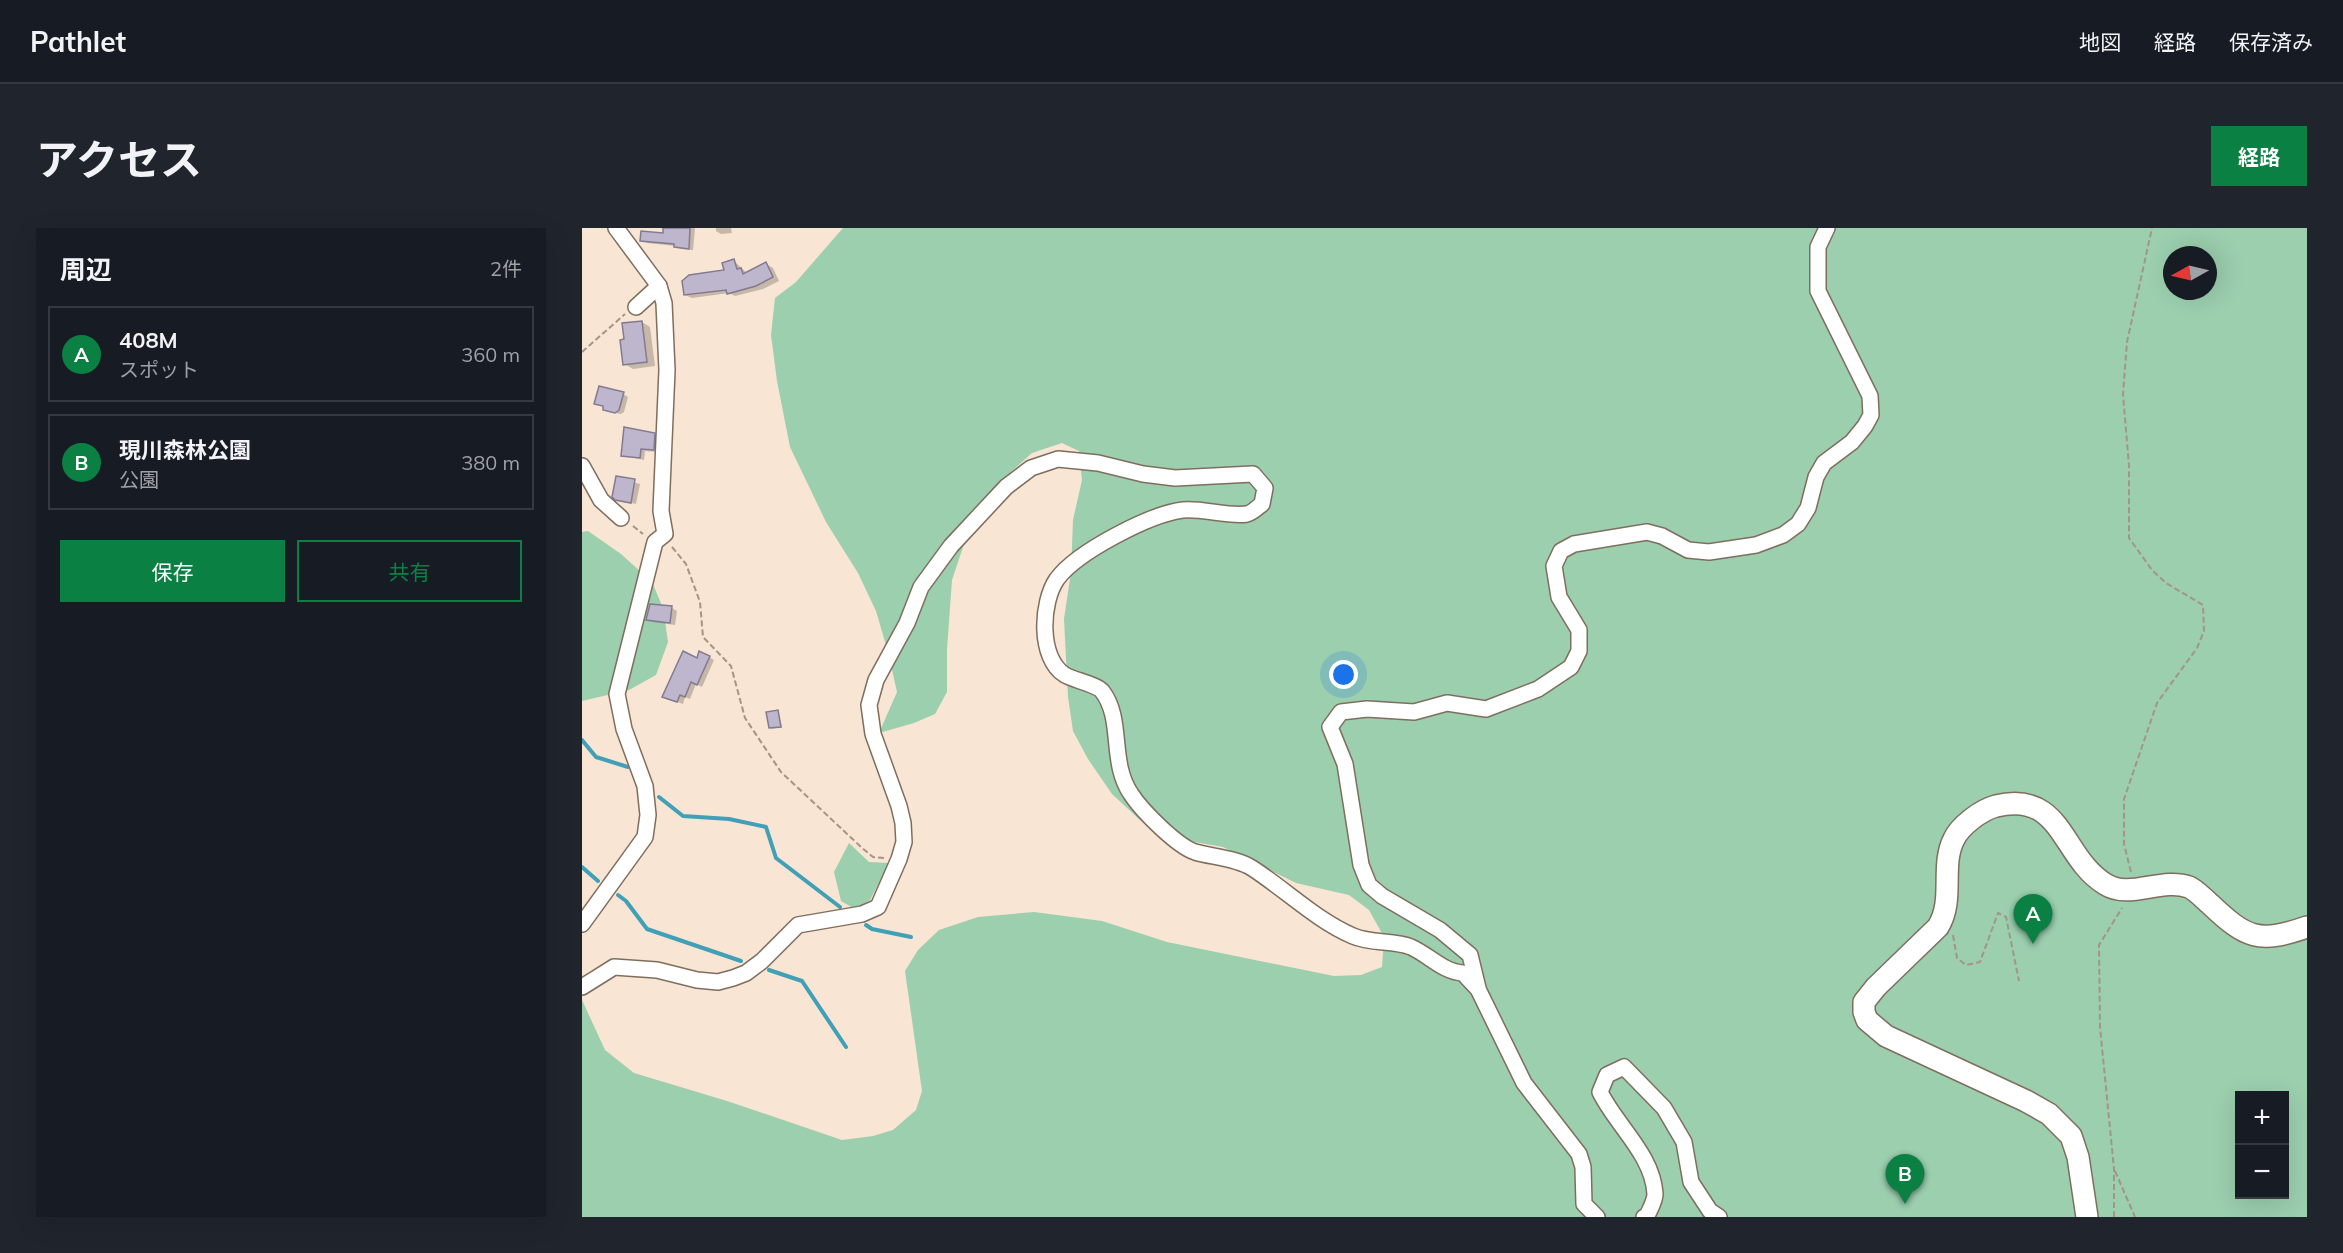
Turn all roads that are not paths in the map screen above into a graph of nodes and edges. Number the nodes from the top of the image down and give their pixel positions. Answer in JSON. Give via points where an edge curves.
{"nodes":[{"id":1,"x":616,"y":228,"type":"edge"},
{"id":2,"x":1827,"y":228,"type":"edge"},
{"id":3,"x":659,"y":286,"type":"junction"},
{"id":4,"x":636,"y":307,"type":"road end"},
{"id":5,"x":582,"y":466,"type":"edge"},
{"id":6,"x":621,"y":518,"type":"road end"},
{"id":7,"x":582,"y":924,"type":"edge"},
{"id":8,"x":2307,"y":927,"type":"edge"},
{"id":9,"x":582,"y":987,"type":"edge"},
{"id":10,"x":1478,"y":989,"type":"junction"},
{"id":11,"x":1596,"y":1217,"type":"edge"},
{"id":12,"x":1644,"y":1217,"type":"edge"},
{"id":13,"x":1719,"y":1217,"type":"edge"},
{"id":14,"x":2087,"y":1217,"type":"edge"}],
"edges":[{"from":1,"to":3,"type":"street"},
{"from":2,"to":10,"type":"street","via":[[1818,248],[1818,291],[1870,396],[1871,415],[1852,442],[1824,463],[1798,524],[1783,535],[1756,545],[1709,552],[1688,550],[1647,532],[1574,544],[1561,551],[1554,566],[1559,597],[1579,630],[1579,651],[1571,667],[1538,689],[1486,709],[1447,703],[1414,712],[1341,712],[1330,727],[1345,764],[1361,865],[1369,885],[1440,930],[1470,955]]},
{"from":3,"to":4,"type":"street"},
{"from":3,"to":7,"type":"street","via":[[664,303],[666,349],[661,510],[665,534],[655,542],[617,694],[624,729],[645,786],[648,815],[645,837]]},
{"from":5,"to":6,"type":"street","via":[[601,500]]},
{"from":8,"to":14,"type":"street","via":[[2289,933],[2252,935],[2231,924],[2190,887],[2165,883],[2133,891],[2107,886],[2095,877],[2048,815],[2024,803],[1991,807],[1954,839],[1947,906],[1938,927],[1876,987],[1864,1002],[1864,1012],[1867,1020],[1886,1036],[2049,1114],[2071,1136]]},
{"from":9,"to":10,"type":"street","via":[[614,967],[657,970],[718,982],[733,978],[762,961],[798,925],[862,914],[878,907],[904,843],[899,806],[873,734],[869,705],[876,680],[907,623],[921,587],[959,538],[1006,487],[1031,468],[1058,459],[1175,478],[1253,474],[1265,488],[1262,504],[1248,514],[1184,510],[1127,529],[1073,564],[1058,579],[1048,599],[1044,632],[1052,660],[1063,674],[1100,689],[1112,707],[1119,768],[1131,794],[1157,824],[1192,851],[1249,866],[1334,926],[1356,937],[1410,946],[1454,973],[1463,973]]},
{"from":10,"to":11,"type":"street","via":[[1524,1083],[1579,1154],[1584,1204]]},
{"from":12,"to":13,"type":"street","via":[[1655,1196],[1651,1176],[1639,1150],[1600,1092],[1607,1075],[1624,1067],[1664,1108],[1684,1142],[1691,1182],[1710,1211]]}]}
